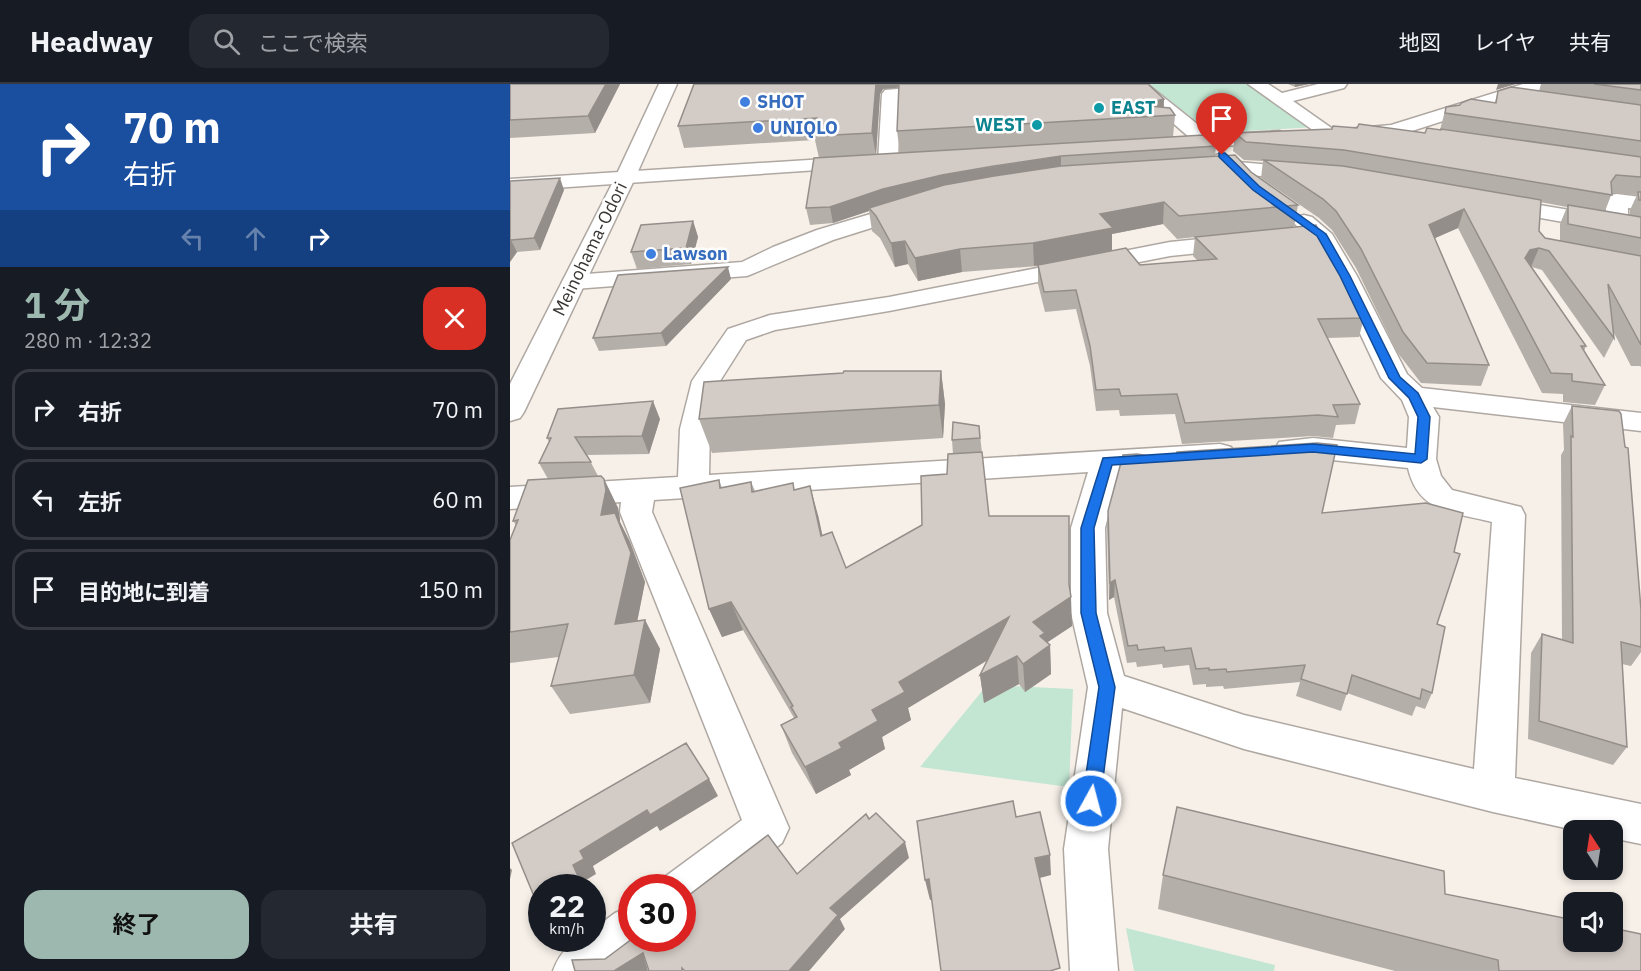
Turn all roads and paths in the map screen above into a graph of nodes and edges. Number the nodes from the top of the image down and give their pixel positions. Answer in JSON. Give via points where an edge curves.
{"nodes":[{"id":1,"x":668,"y":84,"type":"edge"},
{"id":2,"x":1137,"y":84,"type":"edge"},
{"id":3,"x":1257,"y":84,"type":"edge"},
{"id":4,"x":1338,"y":84,"type":"edge"},
{"id":5,"x":961,"y":90,"type":"edge"},
{"id":6,"x":1544,"y":93,"type":"edge"},
{"id":7,"x":1279,"y":99,"type":"junction"},
{"id":8,"x":1393,"y":130,"type":"junction"},
{"id":9,"x":1331,"y":134,"type":"junction"},
{"id":10,"x":1431,"y":138,"type":"edge"},
{"id":11,"x":1206,"y":141,"type":"junction"},
{"id":12,"x":1147,"y":145,"type":"edge"},
{"id":13,"x":912,"y":159,"type":"edge"},
{"id":14,"x":888,"y":160,"type":"junction"},
{"id":15,"x":1238,"y":168,"type":"junction"},
{"id":16,"x":1179,"y":172,"type":"edge"},
{"id":17,"x":1329,"y":175,"type":"edge"},
{"id":18,"x":625,"y":178,"type":"junction"},
{"id":19,"x":510,"y":185,"type":"edge"},
{"id":20,"x":1256,"y":188,"type":"edge"},
{"id":21,"x":934,"y":201,"type":"edge"},
{"id":22,"x":1478,"y":201,"type":"edge"},
{"id":23,"x":1641,"y":203,"type":"edge"},
{"id":24,"x":1284,"y":208,"type":"edge"},
{"id":25,"x":1617,"y":225,"type":"junction"},
{"id":26,"x":1641,"y":230,"type":"edge"},
{"id":27,"x":1321,"y":234,"type":"junction"},
{"id":28,"x":574,"y":282,"type":"junction"},
{"id":29,"x":1414,"y":396,"type":"junction"},
{"id":30,"x":510,"y":412,"type":"edge"},
{"id":31,"x":1623,"y":412,"type":"edge"},
{"id":32,"x":1421,"y":459,"type":"junction"},
{"id":33,"x":1107,"y":461,"type":"junction"},
{"id":34,"x":690,"y":488,"type":"junction"},
{"id":35,"x":639,"y":490,"type":"junction"},
{"id":36,"x":510,"y":498,"type":"edge"},
{"id":37,"x":1107,"y":687,"type":"junction"},
{"id":38,"x":1493,"y":793,"type":"junction"},
{"id":39,"x":1641,"y":824,"type":"edge"},
{"id":40,"x":696,"y":882,"type":"edge"},
{"id":41,"x":618,"y":940,"type":"edge"},
{"id":42,"x":577,"y":971,"type":"edge"},
{"id":43,"x":1094,"y":971,"type":"edge"}],
"edges":[{"from":1,"to":18,"type":"street","name":"Meinohama-Odori"},
{"from":2,"to":11,"type":"street"},
{"from":3,"to":7,"type":"street"},
{"from":4,"to":7,"type":"street"},
{"from":5,"to":14,"type":"street","via":[[891,94]]},
{"from":6,"to":8,"type":"street","via":[[1500,95]]},
{"from":7,"to":9,"type":"street"},
{"from":8,"to":9,"type":"street"},
{"from":8,"to":10,"type":"street"},
{"from":9,"to":11,"type":"street"},
{"from":11,"to":12,"type":"street"},
{"from":11,"to":15,"type":"street"},
{"from":13,"to":14,"type":"street"},
{"from":14,"to":18,"type":"street"},
{"from":15,"to":16,"type":"street"},
{"from":15,"to":17,"type":"street"},
{"from":15,"to":20,"type":"street"},
{"from":18,"to":19,"type":"street"},
{"from":18,"to":28,"type":"street","name":"Meinohama-Odori"},
{"from":21,"to":28,"type":"street","via":[[825,235],[747,269]]},
{"from":22,"to":25,"type":"street","via":[[1547,222]]},
{"from":23,"to":25,"type":"street","via":[[1617,200]]},
{"from":24,"to":27,"type":"street"},
{"from":25,"to":26,"type":"street"},
{"from":27,"to":29,"type":"street","via":[[1395,378]]},
{"from":27,"to":34,"type":"street","via":[[1170,249],[770,323],[737,335],[706,381],[695,429],[695,471]]},
{"from":28,"to":30,"type":"street","name":"Meinohama-Odori"},
{"from":29,"to":31,"type":"street"},
{"from":29,"to":32,"type":"street","via":[[1424,417]]},
{"from":32,"to":33,"type":"street","via":[[1313,448]]},
{"from":32,"to":38,"type":"street","via":[[1426,479],[1441,498],[1509,515]]},
{"from":33,"to":34,"type":"street"},
{"from":33,"to":37,"type":"street","via":[[1088,528],[1089,613]]},
{"from":34,"to":35,"type":"street"},
{"from":35,"to":36,"type":"street"},
{"from":35,"to":40,"type":"street","via":[[636,512],[768,828]]},
{"from":37,"to":38,"type":"street","via":[[1244,732]]},
{"from":37,"to":43,"type":"street","via":[[1086,849]]},
{"from":38,"to":39,"type":"street"},
{"from":41,"to":42,"type":"street"}]}
